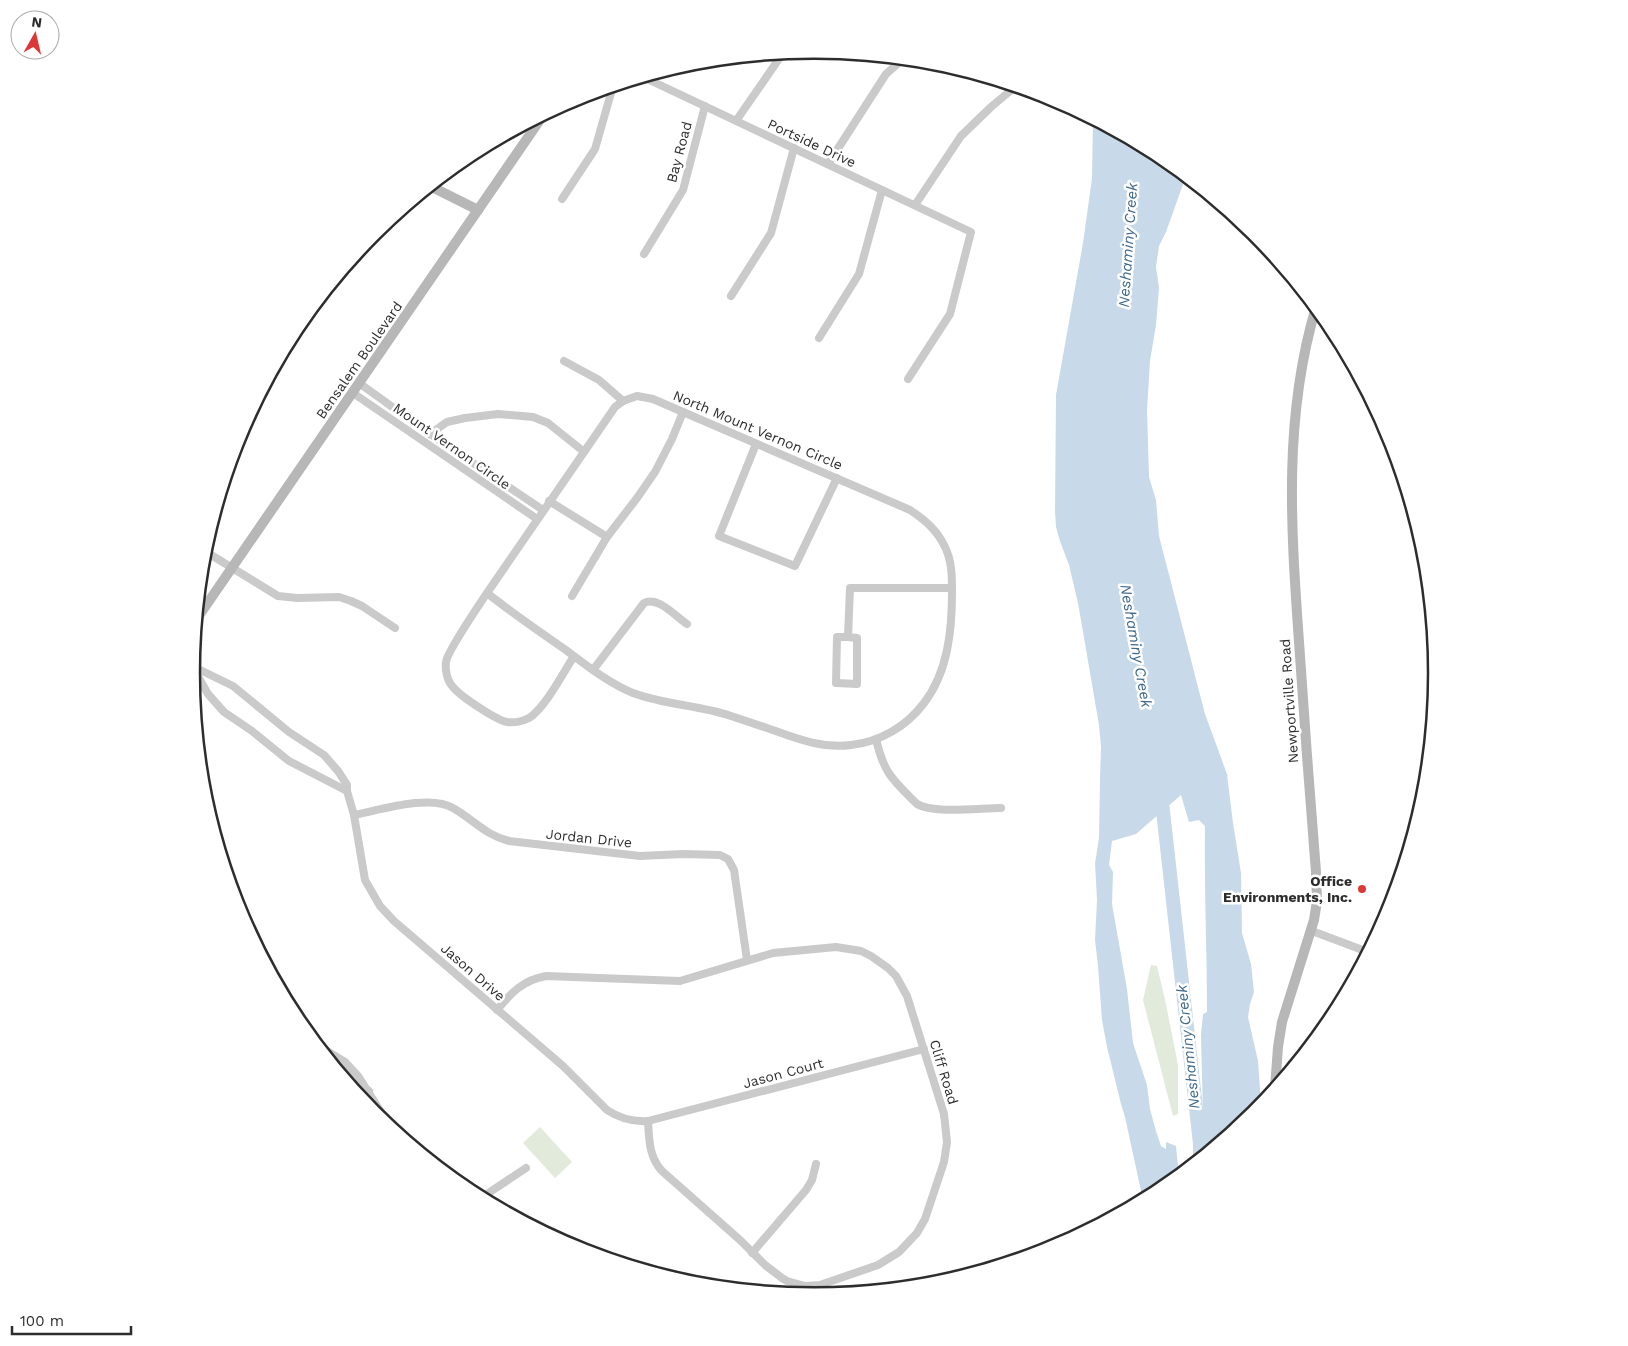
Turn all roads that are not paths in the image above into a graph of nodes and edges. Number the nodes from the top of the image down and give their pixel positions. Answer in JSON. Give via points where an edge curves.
{"nodes":[{"id":1,"x":778,"y":60,"type":"edge"},
{"id":2,"x":897,"y":64,"type":"edge"},
{"id":3,"x":653,"y":81,"type":"edge"},
{"id":4,"x":1010,"y":91,"type":"edge"},
{"id":5,"x":611,"y":93,"type":"edge"},
{"id":6,"x":705,"y":106,"type":"junction"},
{"id":7,"x":736,"y":121,"type":"junction"},
{"id":8,"x":536,"y":125,"type":"edge"},
{"id":9,"x":794,"y":148,"type":"junction"},
{"id":10,"x":828,"y":164,"type":"junction"},
{"id":11,"x":436,"y":189,"type":"edge"},
{"id":12,"x":882,"y":190,"type":"junction"},
{"id":13,"x":562,"y":199,"type":"dead end"},
{"id":14,"x":915,"y":205,"type":"junction"},
{"id":15,"x":478,"y":210,"type":"junction"},
{"id":16,"x":644,"y":254,"type":"dead end"},
{"id":17,"x":731,"y":296,"type":"dead end"},
{"id":18,"x":1313,"y":316,"type":"edge"},
{"id":19,"x":819,"y":338,"type":"dead end"},
{"id":20,"x":564,"y":361,"type":"dead end"},
{"id":21,"x":908,"y":379,"type":"dead end"},
{"id":22,"x":359,"y":383,"type":"junction"},
{"id":23,"x":353,"y":393,"type":"junction"},
{"id":24,"x":622,"y":401,"type":"junction"},
{"id":25,"x":683,"y":412,"type":"junction"},
{"id":26,"x":430,"y":434,"type":"junction"},
{"id":27,"x":756,"y":444,"type":"junction"},
{"id":28,"x":584,"y":451,"type":"junction"},
{"id":29,"x":837,"y":478,"type":"junction"},
{"id":30,"x":549,"y":501,"type":"junction"},
{"id":31,"x":543,"y":510,"type":"junction"},
{"id":32,"x":537,"y":519,"type":"junction"},
{"id":33,"x":607,"y":537,"type":"junction"},
{"id":34,"x":212,"y":555,"type":"edge"},
{"id":35,"x":232,"y":568,"type":"junction"},
{"id":36,"x":952,"y":588,"type":"junction"},
{"id":37,"x":486,"y":593,"type":"junction"},
{"id":38,"x":572,"y":596,"type":"dead end"},
{"id":39,"x":203,"y":609,"type":"edge"},
{"id":40,"x":687,"y":624,"type":"dead end"},
{"id":41,"x":395,"y":628,"type":"dead end"},
{"id":42,"x":848,"y":637,"type":"junction"},
{"id":43,"x":574,"y":656,"type":"junction"},
{"id":44,"x":200,"y":669,"type":"edge"},
{"id":45,"x":593,"y":670,"type":"junction"},
{"id":46,"x":200,"y":680,"type":"edge"},
{"id":47,"x":876,"y":739,"type":"junction"},
{"id":48,"x":347,"y":791,"type":"junction"},
{"id":49,"x":1001,"y":808,"type":"dead end"},
{"id":50,"x":354,"y":815,"type":"junction"},
{"id":51,"x":1312,"y":931,"type":"junction"},
{"id":52,"x":1362,"y":950,"type":"edge"},
{"id":53,"x":747,"y":960,"type":"junction"},
{"id":54,"x":497,"y":1010,"type":"junction"},
{"id":55,"x":924,"y":1049,"type":"junction"},
{"id":56,"x":333,"y":1055,"type":"edge"},
{"id":57,"x":1276,"y":1078,"type":"edge"},
{"id":58,"x":369,"y":1091,"type":"junction"},
{"id":59,"x":367,"y":1093,"type":"edge"},
{"id":60,"x":376,"y":1103,"type":"edge"},
{"id":61,"x":648,"y":1121,"type":"junction"},
{"id":62,"x":816,"y":1164,"type":"dead end"},
{"id":63,"x":526,"y":1168,"type":"dead end"},
{"id":64,"x":488,"y":1193,"type":"edge"},
{"id":65,"x":752,"y":1252,"type":"junction"}],
"edges":[{"from":1,"to":7,"type":"street"},
{"from":2,"to":10,"type":"street","via":[[886,74]]},
{"from":3,"to":6,"type":"street","name":"Portside Drive"},
{"from":4,"to":14,"type":"street","via":[[961,136]]},
{"from":5,"to":13,"type":"street","via":[[595,149]]},
{"from":6,"to":7,"type":"street","name":"Portside Drive"},
{"from":6,"to":16,"type":"street","name":"Bay Road","via":[[683,190]]},
{"from":7,"to":9,"type":"street","name":"Portside Drive"},
{"from":8,"to":15,"type":"main road","name":"Bensalem Boulevard"},
{"from":9,"to":10,"type":"street","name":"Portside Drive"},
{"from":9,"to":17,"type":"street","via":[[771,233]]},
{"from":10,"to":12,"type":"street","name":"Portside Drive"},
{"from":11,"to":15,"type":"main road"},
{"from":12,"to":14,"type":"street","name":"Portside Drive"},
{"from":12,"to":19,"type":"street","via":[[859,274]]},
{"from":14,"to":21,"type":"street","name":"Portside Drive","via":[[971,232],[950,314]]},
{"from":15,"to":22,"type":"main road","name":"Bensalem Boulevard"},
{"from":18,"to":51,"type":"main road","name":"Newportville Road","via":[[1298,387],[1291,487],[1293,565],[1316,872],[1317,901]]},
{"from":20,"to":24,"type":"street","via":[[599,380]]},
{"from":22,"to":23,"type":"main road","name":"Bensalem Boulevard"},
{"from":22,"to":26,"type":"street","name":"Mount Vernon Circle"},
{"from":23,"to":32,"type":"street","name":"Mount Vernon Circle"},
{"from":23,"to":35,"type":"main road","name":"Bensalem Boulevard"},
{"from":24,"to":25,"type":"street","name":"North Mount Vernon Circle","via":[[643,397]]},
{"from":24,"to":28,"type":"street","via":[[607,416]]},
{"from":25,"to":27,"type":"street","name":"North Mount Vernon Circle"},
{"from":25,"to":33,"type":"street","via":[[655,472]]},
{"from":26,"to":28,"type":"street","via":[[447,422],[465,418],[498,414],[532,417],[548,423]]},
{"from":26,"to":31,"type":"street","name":"Mount Vernon Circle"},
{"from":27,"to":29,"type":"street","name":"North Mount Vernon Circle"},
{"from":27,"to":29,"type":"street","via":[[719,536],[795,566]]},
{"from":28,"to":30,"type":"street"},
{"from":29,"to":36,"type":"street","name":"North Mount Vernon Circle","via":[[910,510],[931,525],[946,548]]},
{"from":30,"to":31,"type":"street"},
{"from":30,"to":33,"type":"street"},
{"from":31,"to":32,"type":"street"},
{"from":32,"to":37,"type":"street"},
{"from":33,"to":38,"type":"street"},
{"from":34,"to":35,"type":"street"},
{"from":35,"to":39,"type":"main road","name":"Bensalem Boulevard"},
{"from":35,"to":41,"type":"street","via":[[284,598],[332,596],[351,601]]},
{"from":36,"to":42,"type":"street","via":[[850,588]]},
{"from":36,"to":47,"type":"street","name":"North Mount Vernon Circle","via":[[951,633],[946,657],[928,698],[904,723]]},
{"from":37,"to":43,"type":"street","name":"North Mount Vernon Circle"},
{"from":37,"to":43,"type":"street","via":[[446,658],[450,682],[463,696],[503,721],[522,721],[538,710]]},
{"from":40,"to":45,"type":"street","via":[[657,602],[648,601]]},
{"from":42,"to":42,"type":"street","via":[[837,637],[836,684],[857,684],[857,638]]},
{"from":43,"to":45,"type":"street","name":"North Mount Vernon Circle"},
{"from":44,"to":48,"type":"street","name":"Jason Drive","via":[[233,686],[289,732],[324,755],[344,779]]},
{"from":45,"to":47,"type":"street","name":"North Mount Vernon Circle","via":[[645,697],[719,712],[820,745],[834,747]]},
{"from":46,"to":48,"type":"street","name":"Jason Drive","via":[[224,712],[289,761]]},
{"from":47,"to":49,"type":"street","via":[[888,774],[921,807]]},
{"from":48,"to":50,"type":"street","name":"Jason Drive"},
{"from":50,"to":53,"type":"street","name":"Jordan Drive","via":[[435,802],[454,808],[486,832],[509,841],[640,856],[720,855],[731,862],[734,870]]},
{"from":50,"to":54,"type":"street","name":"Jason Drive","via":[[365,880],[380,906]]},
{"from":51,"to":52,"type":"street"},
{"from":51,"to":57,"type":"main road","name":"Newportville Road","via":[[1282,1022]]},
{"from":53,"to":54,"type":"street","name":"Cliff Road","via":[[680,981],[535,978],[518,987]]},
{"from":53,"to":55,"type":"street","name":"Cliff Road","via":[[781,952],[836,947],[871,956],[901,983]]},
{"from":54,"to":61,"type":"street","name":"Jason Drive","via":[[563,1066],[607,1110],[630,1120]]},
{"from":55,"to":61,"type":"street","name":"Jason Court"},
{"from":55,"to":65,"type":"street","name":"Cliff Road","via":[[944,1114],[947,1152],[925,1219],[909,1243],[878,1265],[811,1286],[794,1284],[782,1278]]},
{"from":56,"to":58,"type":"street","via":[[345,1062]]},
{"from":58,"to":59,"type":"street"},
{"from":58,"to":60,"type":"street"},
{"from":61,"to":65,"type":"street","name":"Cliff Road","via":[[651,1152],[658,1166]]},
{"from":62,"to":65,"type":"street","via":[[806,1190]]},
{"from":63,"to":64,"type":"street"}]}
